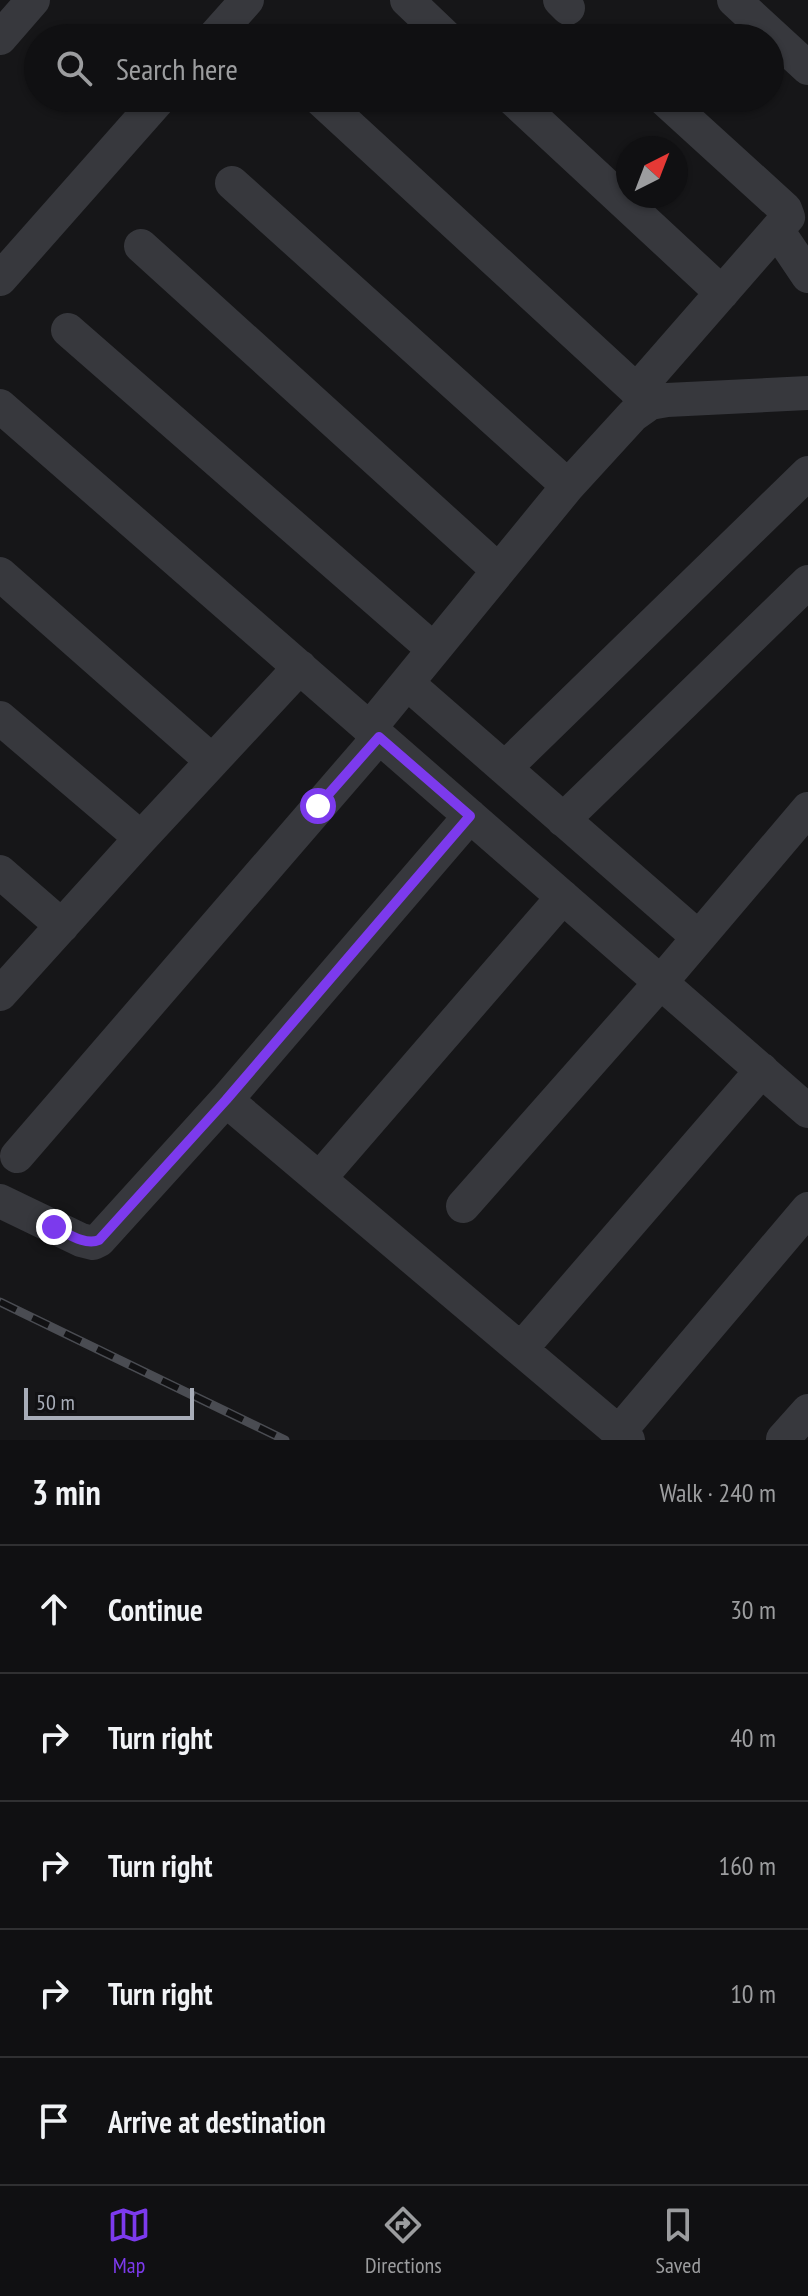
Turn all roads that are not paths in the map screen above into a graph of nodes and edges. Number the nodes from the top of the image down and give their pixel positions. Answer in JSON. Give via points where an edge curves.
{"nodes":[{"id":1,"x":247,"y":0,"type":"edge"},
{"id":2,"x":407,"y":0,"type":"edge"},
{"id":3,"x":734,"y":0,"type":"edge"},
{"id":4,"x":24,"y":3,"type":"edge"},
{"id":5,"x":226,"y":24,"type":"edge"},
{"id":6,"x":432,"y":24,"type":"edge"},
{"id":7,"x":760,"y":24,"type":"edge"},
{"id":8,"x":0,"y":38,"type":"edge"},
{"id":9,"x":784,"y":46,"type":"edge"},
{"id":10,"x":808,"y":68,"type":"edge"},
{"id":11,"x":148,"y":112,"type":"edge"},
{"id":12,"x":334,"y":112,"type":"edge"},
{"id":13,"x":527,"y":112,"type":"edge"},
{"id":14,"x":678,"y":112,"type":"edge"},
{"id":15,"x":232,"y":183,"type":"dead end"},
{"id":16,"x":777,"y":230,"type":"junction"},
{"id":17,"x":141,"y":246,"type":"dead end"},
{"id":18,"x":808,"y":276,"type":"edge"},
{"id":19,"x":0,"y":279,"type":"edge"},
{"id":20,"x":722,"y":293,"type":"junction"},
{"id":21,"x":68,"y":330,"type":"dead end"},
{"id":22,"x":808,"y":393,"type":"edge"},
{"id":23,"x":643,"y":397,"type":"junction"},
{"id":24,"x":0,"y":406,"type":"edge"},
{"id":25,"x":808,"y":473,"type":"edge"},
{"id":26,"x":568,"y":486,"type":"junction"},
{"id":27,"x":498,"y":570,"type":"junction"},
{"id":28,"x":0,"y":574,"type":"edge"},
{"id":29,"x":808,"y":582,"type":"edge"},
{"id":30,"x":433,"y":649,"type":"junction"},
{"id":31,"x":300,"y":667,"type":"junction"},
{"id":32,"x":407,"y":683,"type":"junction"},
{"id":33,"x":0,"y":718,"type":"edge"},
{"id":34,"x":374,"y":733,"type":"junction"},
{"id":35,"x":212,"y":761,"type":"junction"},
{"id":36,"x":505,"y":768,"type":"junction"},
{"id":37,"x":808,"y":809,"type":"edge"},
{"id":38,"x":470,"y":816,"type":"junction"},
{"id":39,"x":563,"y":820,"type":"junction"},
{"id":40,"x":141,"y":838,"type":"junction"},
{"id":41,"x":0,"y":872,"type":"edge"},
{"id":42,"x":563,"y":897,"type":"junction"},
{"id":43,"x":62,"y":926,"type":"junction"},
{"id":44,"x":698,"y":937,"type":"junction"},
{"id":45,"x":5,"y":980,"type":"edge"},
{"id":46,"x":661,"y":982,"type":"junction"},
{"id":47,"x":762,"y":1070,"type":"junction"},
{"id":48,"x":226,"y":1100,"type":"junction"},
{"id":49,"x":808,"y":1111,"type":"edge"},
{"id":50,"x":17,"y":1156,"type":"dead end"},
{"id":51,"x":319,"y":1179,"type":"junction"},
{"id":52,"x":0,"y":1201,"type":"edge"},
{"id":53,"x":463,"y":1206,"type":"dead end"},
{"id":54,"x":808,"y":1209,"type":"edge"},
{"id":55,"x":521,"y":1349,"type":"junction"},
{"id":56,"x":808,"y":1411,"type":"edge"},
{"id":57,"x":624,"y":1436,"type":"edge"},
{"id":58,"x":783,"y":1439,"type":"edge"}],
"edges":[{"from":1,"to":5,"type":"street"},
{"from":2,"to":6,"type":"street"},
{"from":3,"to":7,"type":"street"},
{"from":4,"to":8,"type":"street"},
{"from":9,"to":10,"type":"street"},
{"from":11,"to":19,"type":"street"},
{"from":12,"to":23,"type":"street"},
{"from":13,"to":20,"type":"street"},
{"from":14,"to":16,"type":"street","via":[[785,209],[788,217]]},
{"from":15,"to":26,"type":"street"},
{"from":16,"to":18,"type":"street"},
{"from":16,"to":20,"type":"street"},
{"from":17,"to":27,"type":"street"},
{"from":20,"to":23,"type":"street"},
{"from":21,"to":30,"type":"street"},
{"from":22,"to":23,"type":"street"},
{"from":23,"to":26,"type":"street"},
{"from":24,"to":31,"type":"street"},
{"from":25,"to":36,"type":"street"},
{"from":26,"to":27,"type":"street"},
{"from":27,"to":30,"type":"street"},
{"from":28,"to":35,"type":"street"},
{"from":29,"to":39,"type":"street"},
{"from":30,"to":32,"type":"street"},
{"from":31,"to":34,"type":"street"},
{"from":31,"to":35,"type":"street"},
{"from":32,"to":34,"type":"street"},
{"from":32,"to":36,"type":"street"},
{"from":33,"to":40,"type":"street"},
{"from":34,"to":38,"type":"street"},
{"from":34,"to":50,"type":"street"},
{"from":35,"to":40,"type":"street"},
{"from":36,"to":39,"type":"street"},
{"from":37,"to":44,"type":"street"},
{"from":38,"to":42,"type":"street"},
{"from":38,"to":48,"type":"street"},
{"from":39,"to":44,"type":"street"},
{"from":40,"to":43,"type":"street"},
{"from":41,"to":43,"type":"street"},
{"from":42,"to":46,"type":"street"},
{"from":42,"to":51,"type":"street"},
{"from":43,"to":45,"type":"street"},
{"from":44,"to":46,"type":"street"},
{"from":46,"to":47,"type":"street"},
{"from":46,"to":53,"type":"street"},
{"from":47,"to":49,"type":"street"},
{"from":47,"to":55,"type":"street"},
{"from":48,"to":51,"type":"street"},
{"from":48,"to":52,"type":"street","via":[[93,1243]]},
{"from":51,"to":55,"type":"street"},
{"from":54,"to":57,"type":"street"},
{"from":55,"to":57,"type":"street"},
{"from":56,"to":58,"type":"street"}]}
